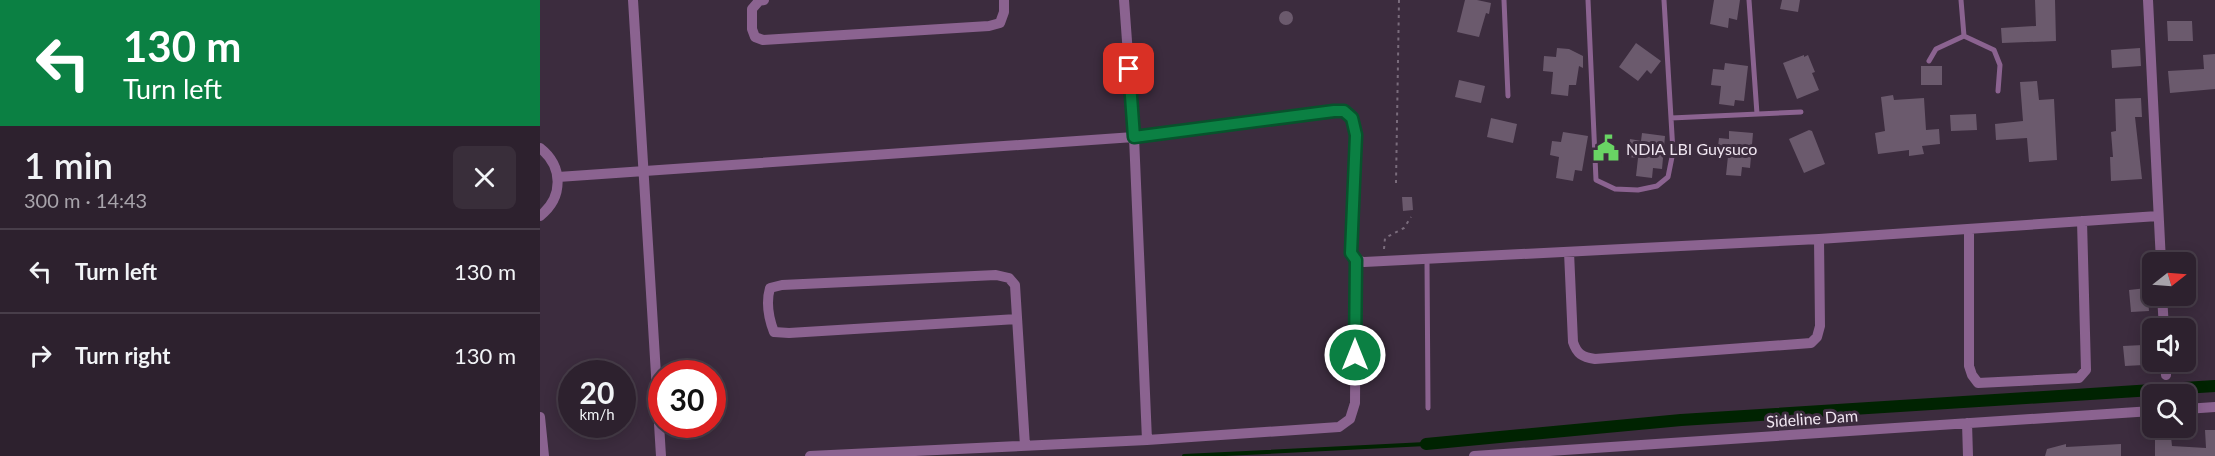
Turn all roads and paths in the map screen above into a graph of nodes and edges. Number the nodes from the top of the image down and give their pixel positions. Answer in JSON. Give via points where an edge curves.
{"nodes":[{"id":1,"x":633,"y":0,"type":"edge"},
{"id":2,"x":764,"y":0,"type":"edge"},
{"id":3,"x":1004,"y":0,"type":"edge"},
{"id":4,"x":1124,"y":0,"type":"edge"},
{"id":5,"x":1399,"y":0,"type":"edge"},
{"id":6,"x":1504,"y":0,"type":"edge"},
{"id":7,"x":1588,"y":0,"type":"edge"},
{"id":8,"x":1664,"y":0,"type":"edge"},
{"id":9,"x":1749,"y":0,"type":"edge"},
{"id":10,"x":1961,"y":0,"type":"edge"},
{"id":11,"x":2148,"y":0,"type":"edge"},
{"id":12,"x":1964,"y":36,"type":"junction"},
{"id":13,"x":1929,"y":61,"type":"dead end"},
{"id":14,"x":1998,"y":91,"type":"dead end"},
{"id":15,"x":1508,"y":96,"type":"dead end"},
{"id":16,"x":1801,"y":112,"type":"dead end"},
{"id":17,"x":1757,"y":114,"type":"junction"},
{"id":18,"x":1671,"y":118,"type":"junction"},
{"id":19,"x":1134,"y":137,"type":"junction"},
{"id":20,"x":540,"y":147,"type":"edge"},
{"id":21,"x":642,"y":171,"type":"junction"},
{"id":22,"x":558,"y":177,"type":"junction"},
{"id":23,"x":1396,"y":183,"type":"dead end"},
{"id":24,"x":540,"y":216,"type":"edge"},
{"id":25,"x":2158,"y":216,"type":"junction"},
{"id":26,"x":1411,"y":217,"type":"dead end"},
{"id":27,"x":2082,"y":221,"type":"junction"},
{"id":28,"x":1969,"y":229,"type":"junction"},
{"id":29,"x":1819,"y":239,"type":"junction"},
{"id":30,"x":1569,"y":252,"type":"junction"},
{"id":31,"x":2160,"y":252,"type":"edge"},
{"id":32,"x":1356,"y":260,"type":"junction"},
{"id":33,"x":1426,"y":260,"type":"junction"},
{"id":34,"x":1381,"y":262,"type":"junction"},
{"id":35,"x":1017,"y":319,"type":"junction"},
{"id":36,"x":2166,"y":372,"type":"edge"},
{"id":37,"x":2166,"y":375,"type":"dead end"},
{"id":38,"x":2215,"y":407,"type":"edge"},
{"id":39,"x":1428,"y":408,"type":"dead end"},
{"id":40,"x":2196,"y":408,"type":"edge"},
{"id":41,"x":2142,"y":412,"type":"edge"},
{"id":42,"x":540,"y":417,"type":"edge"},
{"id":43,"x":1967,"y":423,"type":"junction"},
{"id":44,"x":1147,"y":440,"type":"junction"},
{"id":45,"x":1025,"y":446,"type":"junction"},
{"id":46,"x":544,"y":456,"type":"edge"},
{"id":47,"x":661,"y":456,"type":"edge"},
{"id":48,"x":810,"y":456,"type":"edge"},
{"id":49,"x":1474,"y":456,"type":"edge"},
{"id":50,"x":1968,"y":456,"type":"edge"}],
"edges":[{"from":1,"to":21,"type":"street"},
{"from":2,"to":3,"type":"street","via":[[752,9],[752,29],[755,37],[763,40],[989,26],[1000,23]]},
{"from":4,"to":19,"type":"street"},
{"from":5,"to":23,"type":"path"},
{"from":6,"to":15,"type":"lane"},
{"from":7,"to":18,"type":"lane","via":[[1596,180],[1615,189],[1638,190],[1657,186],[1668,177],[1673,152]]},
{"from":8,"to":18,"type":"lane"},
{"from":9,"to":17,"type":"lane"},
{"from":10,"to":12,"type":"lane"},
{"from":11,"to":25,"type":"street"},
{"from":12,"to":13,"type":"lane","via":[[1936,49]]},
{"from":12,"to":14,"type":"lane","via":[[1994,50],[2000,65]]},
{"from":16,"to":17,"type":"lane"},
{"from":17,"to":18,"type":"lane"},
{"from":19,"to":21,"type":"street"},
{"from":19,"to":32,"type":"street","via":[[1344,111],[1352,118],[1356,135],[1351,253]]},
{"from":19,"to":44,"type":"street"},
{"from":20,"to":22,"type":"street","via":[[552,160]]},
{"from":21,"to":22,"type":"street"},
{"from":21,"to":47,"type":"street"},
{"from":22,"to":24,"type":"street","via":[[556,196]]},
{"from":25,"to":27,"type":"street"},
{"from":25,"to":31,"type":"street"},
{"from":26,"to":34,"type":"path","via":[[1404,228],[1385,238]]},
{"from":27,"to":28,"type":"street"},
{"from":27,"to":28,"type":"street","via":[[2086,370],[2079,378],[1978,383],[1972,375]]},
{"from":28,"to":29,"type":"street"},
{"from":29,"to":30,"type":"street"},
{"from":29,"to":30,"type":"street","via":[[1820,326],[1811,344],[1595,359],[1582,357],[1573,342]]},
{"from":30,"to":33,"type":"street"},
{"from":32,"to":34,"type":"street"},
{"from":32,"to":44,"type":"street","via":[[1355,403],[1350,419],[1339,427]]},
{"from":33,"to":34,"type":"street"},
{"from":33,"to":39,"type":"lane"},
{"from":35,"to":35,"type":"street","via":[[1015,285],[1009,278],[996,275],[782,285],[770,288],[768,296],[774,332]]},
{"from":35,"to":45,"type":"street"},
{"from":36,"to":37,"type":"street"},
{"from":38,"to":40,"type":"street"},
{"from":41,"to":43,"type":"street","name":"Sideline Dam"},
{"from":42,"to":46,"type":"street"},
{"from":43,"to":49,"type":"street","name":"Sideline Dam"},
{"from":43,"to":50,"type":"street"},
{"from":44,"to":45,"type":"street"},
{"from":45,"to":48,"type":"street"}]}
